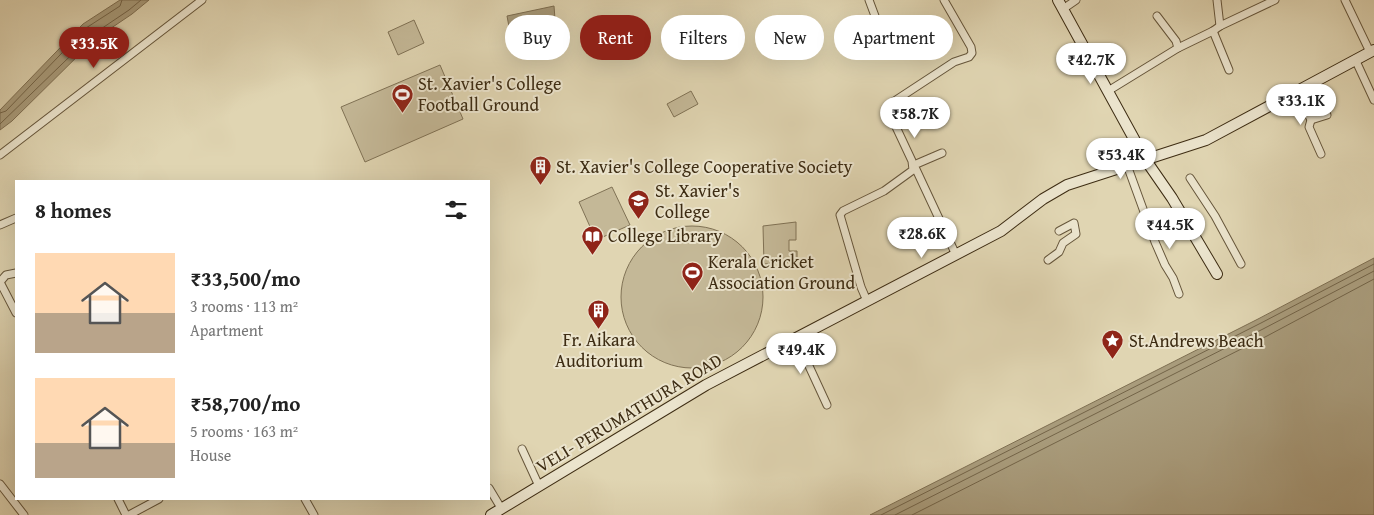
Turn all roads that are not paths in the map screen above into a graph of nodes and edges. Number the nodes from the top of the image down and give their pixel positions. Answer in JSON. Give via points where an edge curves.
{"nodes":[{"id":1,"x":202,"y":0,"type":"edge"},
{"id":2,"x":869,"y":0,"type":"edge"},
{"id":3,"x":944,"y":0,"type":"edge"},
{"id":4,"x":1076,"y":0,"type":"edge"},
{"id":5,"x":1217,"y":0,"type":"edge"},
{"id":6,"x":1275,"y":0,"type":"edge"},
{"id":7,"x":1345,"y":0,"type":"edge"},
{"id":8,"x":1061,"y":5,"type":"edge"},
{"id":9,"x":875,"y":15,"type":"edge"},
{"id":10,"x":1157,"y":16,"type":"dead end"},
{"id":11,"x":1220,"y":26,"type":"junction"},
{"id":12,"x":1213,"y":31,"type":"junction"},
{"id":13,"x":1178,"y":48,"type":"junction"},
{"id":14,"x":1372,"y":51,"type":"edge"},
{"id":15,"x":1355,"y":59,"type":"junction"},
{"id":16,"x":1229,"y":70,"type":"dead end"},
{"id":17,"x":1108,"y":90,"type":"junction"},
{"id":18,"x":1297,"y":91,"type":"junction"},
{"id":19,"x":1374,"y":100,"type":"edge"},
{"id":20,"x":1328,"y":114,"type":"dead end"},
{"id":21,"x":1311,"y":120,"type":"junction"},
{"id":22,"x":942,"y":153,"type":"dead end"},
{"id":23,"x":1321,"y":154,"type":"dead end"},
{"id":24,"x":0,"y":155,"type":"edge"},
{"id":25,"x":1145,"y":159,"type":"junction"},
{"id":26,"x":914,"y":165,"type":"junction"},
{"id":27,"x":1127,"y":165,"type":"junction"},
{"id":28,"x":1190,"y":178,"type":"dead end"},
{"id":29,"x":15,"y":218,"type":"edge"},
{"id":30,"x":0,"y":225,"type":"edge"},
{"id":31,"x":1059,"y":231,"type":"dead end"},
{"id":32,"x":956,"y":256,"type":"junction"},
{"id":33,"x":1048,"y":260,"type":"dead end"},
{"id":34,"x":1241,"y":264,"type":"dead end"},
{"id":35,"x":15,"y":273,"type":"edge"},
{"id":36,"x":1217,"y":274,"type":"dead end"},
{"id":37,"x":0,"y":282,"type":"edge"},
{"id":38,"x":1179,"y":294,"type":"dead end"},
{"id":39,"x":867,"y":301,"type":"junction"},
{"id":40,"x":14,"y":302,"type":"edge"},
{"id":41,"x":801,"y":335,"type":"junction"},
{"id":42,"x":827,"y":405,"type":"dead end"},
{"id":43,"x":522,"y":449,"type":"dead end"},
{"id":44,"x":0,"y":484,"type":"edge"},
{"id":45,"x":539,"y":486,"type":"junction"},
{"id":46,"x":490,"y":490,"type":"edge"},
{"id":47,"x":119,"y":500,"type":"edge"},
{"id":48,"x":157,"y":500,"type":"edge"},
{"id":49,"x":306,"y":500,"type":"edge"},
{"id":50,"x":501,"y":508,"type":"junction"},
{"id":51,"x":22,"y":514,"type":"edge"},
{"id":52,"x":128,"y":515,"type":"edge"},
{"id":53,"x":314,"y":515,"type":"edge"},
{"id":54,"x":491,"y":515,"type":"edge"}],
"edges":[{"from":1,"to":24,"type":"street"},
{"from":2,"to":9,"type":"street"},
{"from":3,"to":26,"type":"street","via":[[972,53],[890,104],[890,112]]},
{"from":4,"to":8,"type":"street"},
{"from":5,"to":11,"type":"street"},
{"from":6,"to":11,"type":"street"},
{"from":7,"to":14,"type":"street"},
{"from":8,"to":17,"type":"main road"},
{"from":10,"to":13,"type":"street"},
{"from":11,"to":12,"type":"street"},
{"from":12,"to":13,"type":"street"},
{"from":12,"to":16,"type":"street"},
{"from":13,"to":17,"type":"street"},
{"from":14,"to":15,"type":"main road","name":"VELI- PERUMATHURA ROAD"},
{"from":15,"to":18,"type":"main road","name":"VELI- PERUMATHURA ROAD"},
{"from":15,"to":19,"type":"street"},
{"from":17,"to":25,"type":"main road"},
{"from":18,"to":21,"type":"street"},
{"from":18,"to":25,"type":"main road","name":"VELI- PERUMATHURA ROAD","via":[[1206,140]]},
{"from":20,"to":21,"type":"street"},
{"from":21,"to":23,"type":"street","via":[[1309,127]]},
{"from":22,"to":26,"type":"street"},
{"from":25,"to":27,"type":"main road","name":"VELI- PERUMATHURA ROAD"},
{"from":25,"to":36,"type":"main road"},
{"from":26,"to":32,"type":"street"},
{"from":26,"to":39,"type":"street","via":[[910,173],[884,191],[840,215]]},
{"from":27,"to":32,"type":"main road","name":"VELI- PERUMATHURA ROAD","via":[[1067,185],[1001,231]]},
{"from":27,"to":38,"type":"street","via":[[1155,242]]},
{"from":28,"to":34,"type":"street"},
{"from":29,"to":30,"type":"street"},
{"from":31,"to":33,"type":"street","via":[[1074,223],[1076,234]]},
{"from":32,"to":39,"type":"main road","name":"VELI- PERUMATHURA ROAD"},
{"from":35,"to":37,"type":"street","via":[[6,275]]},
{"from":37,"to":40,"type":"street"},
{"from":39,"to":41,"type":"main road","name":"VELI- PERUMATHURA ROAD"},
{"from":41,"to":42,"type":"street","via":[[809,366]]},
{"from":41,"to":45,"type":"main road","name":"VELI- PERUMATHURA ROAD","via":[[706,385]]},
{"from":43,"to":45,"type":"street"},
{"from":44,"to":51,"type":"street"},
{"from":45,"to":50,"type":"main road","name":"VELI- PERUMATHURA ROAD"},
{"from":46,"to":50,"type":"street"},
{"from":47,"to":52,"type":"street"},
{"from":48,"to":52,"type":"street"},
{"from":49,"to":53,"type":"street"},
{"from":50,"to":54,"type":"main road","name":"VELI- PERUMATHURA ROAD"}]}
